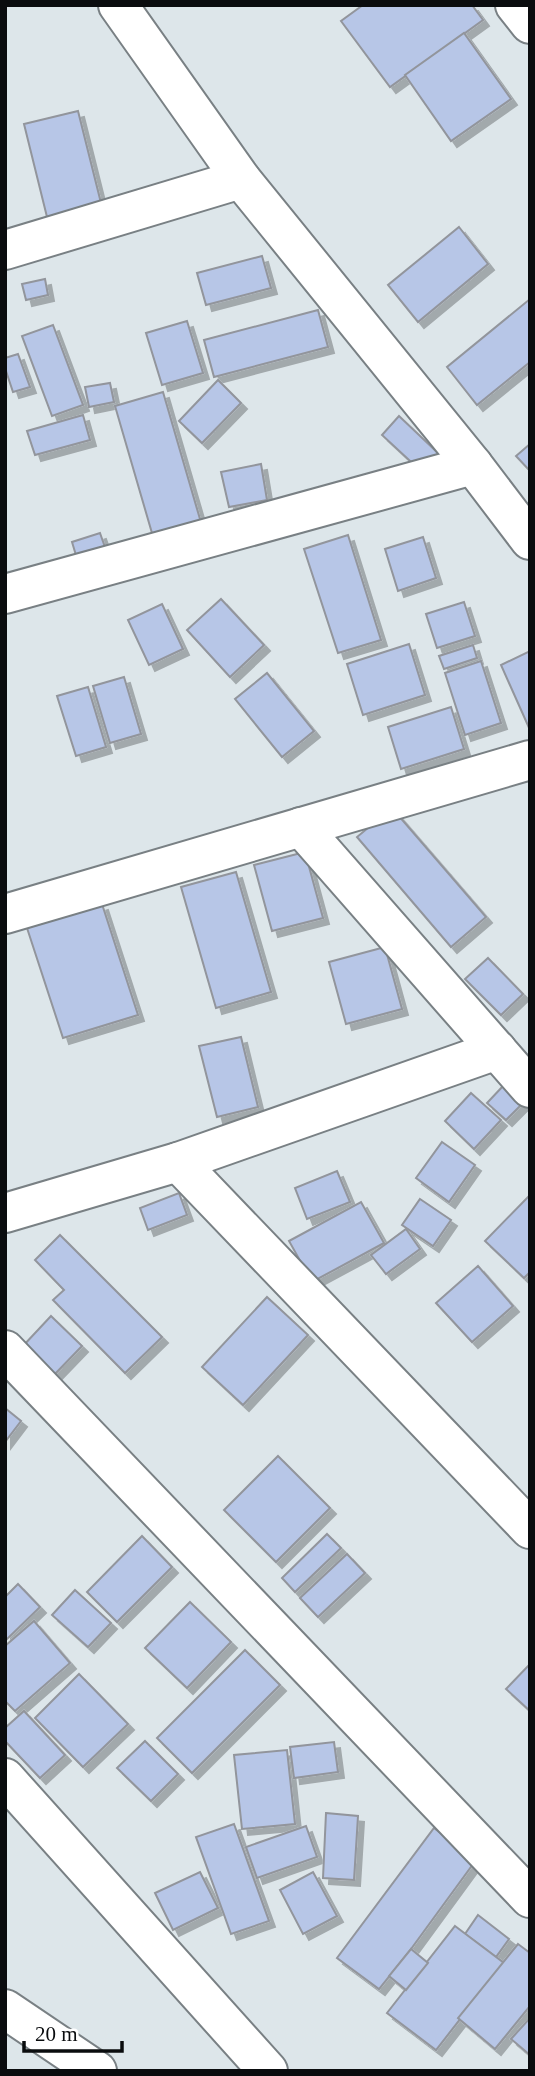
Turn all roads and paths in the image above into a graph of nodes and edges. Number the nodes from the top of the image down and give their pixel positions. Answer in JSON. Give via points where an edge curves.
{"nodes":[{"id":1,"x":118,"y":5,"type":"edge"},
{"id":2,"x":515,"y":5,"type":"edge"},
{"id":3,"x":530,"y":24,"type":"edge"},
{"id":4,"x":241,"y":178,"type":"junction"},
{"id":5,"x":5,"y":250,"type":"edge"},
{"id":6,"x":473,"y":465,"type":"junction"},
{"id":7,"x":530,"y":540,"type":"edge"},
{"id":8,"x":5,"y":594,"type":"edge"},
{"id":9,"x":530,"y":760,"type":"edge"},
{"id":10,"x":301,"y":827,"type":"junction"},
{"id":11,"x":5,"y":914,"type":"edge"},
{"id":12,"x":497,"y":1050,"type":"junction"},
{"id":13,"x":530,"y":1088,"type":"edge"},
{"id":14,"x":178,"y":1162,"type":"junction"},
{"id":15,"x":5,"y":1213,"type":"edge"},
{"id":16,"x":5,"y":1350,"type":"edge"},
{"id":17,"x":530,"y":1529,"type":"edge"},
{"id":18,"x":5,"y":1778,"type":"edge"},
{"id":19,"x":20,"y":1815,"type":"edge"},
{"id":20,"x":530,"y":1898,"type":"edge"},
{"id":21,"x":5,"y":2009,"type":"edge"},
{"id":22,"x":97,"y":2071,"type":"edge"},
{"id":23,"x":268,"y":2071,"type":"edge"}],
"edges":[{"from":1,"to":4,"type":"street"},
{"from":2,"to":3,"type":"street"},
{"from":4,"to":5,"type":"street"},
{"from":4,"to":6,"type":"street"},
{"from":6,"to":7,"type":"street"},
{"from":6,"to":8,"type":"street"},
{"from":9,"to":10,"type":"street"},
{"from":10,"to":11,"type":"street"},
{"from":10,"to":12,"type":"street"},
{"from":12,"to":13,"type":"street"},
{"from":12,"to":14,"type":"street"},
{"from":14,"to":15,"type":"street"},
{"from":14,"to":17,"type":"street"},
{"from":16,"to":20,"type":"street"},
{"from":18,"to":19,"type":"street"},
{"from":19,"to":23,"type":"street"},
{"from":21,"to":22,"type":"street"}]}
